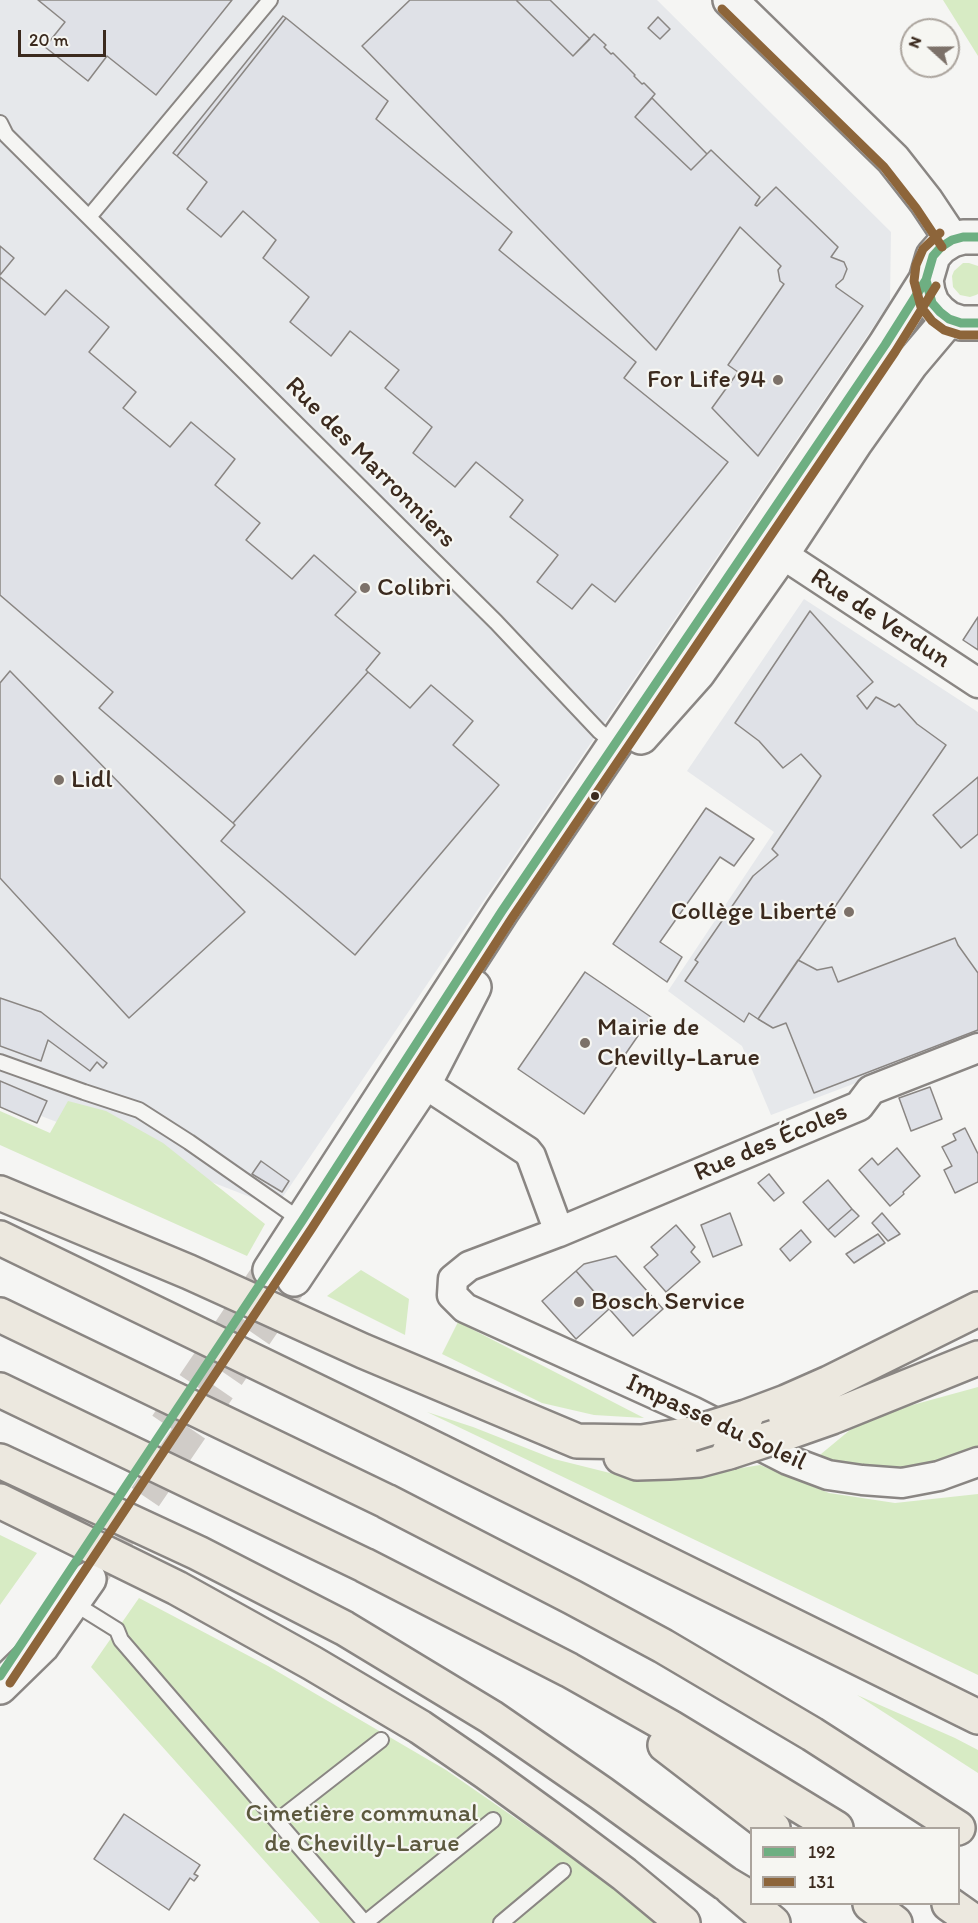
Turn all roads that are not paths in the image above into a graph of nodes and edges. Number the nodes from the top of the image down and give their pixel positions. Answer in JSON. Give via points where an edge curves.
{"nodes":[{"id":1,"x":270,"y":0,"type":"edge"},
{"id":2,"x":730,"y":0,"type":"edge"},
{"id":3,"x":0,"y":123,"type":"edge"},
{"id":4,"x":89,"y":217,"type":"junction"},
{"id":5,"x":965,"y":239,"type":"edge"},
{"id":6,"x":926,"y":280,"type":"junction"},
{"id":7,"x":964,"y":321,"type":"edge"},
{"id":8,"x":782,"y":554,"type":"junction"},
{"id":9,"x":978,"y":684,"type":"edge"},
{"id":10,"x":615,"y":744,"type":"junction"},
{"id":11,"x":978,"y":1047,"type":"edge"},
{"id":12,"x":0,"y":1062,"type":"edge"},
{"id":13,"x":412,"y":1076,"type":"junction"},
{"id":14,"x":0,"y":1192,"type":"edge"},
{"id":15,"x":302,"y":1221,"type":"junction"},
{"id":16,"x":559,"y":1232,"type":"junction"},
{"id":17,"x":0,"y":1238,"type":"edge"},
{"id":18,"x":465,"y":1308,"type":"joint"},
{"id":19,"x":978,"y":1309,"type":"edge"},
{"id":20,"x":0,"y":1315,"type":"edge"},
{"id":21,"x":978,"y":1358,"type":"edge"},
{"id":22,"x":0,"y":1390,"type":"edge"},
{"id":23,"x":577,"y":1441,"type":"junction"},
{"id":24,"x":0,"y":1461,"type":"edge"},
{"id":25,"x":978,"y":1462,"type":"edge"},
{"id":26,"x":0,"y":1501,"type":"edge"},
{"id":27,"x":78,"y":1582,"type":"junction"},
{"id":28,"x":569,"y":1670,"type":"junction"},
{"id":29,"x":0,"y":1676,"type":"edge"},
{"id":30,"x":0,"y":1687,"type":"edge"},
{"id":31,"x":978,"y":1717,"type":"edge"},
{"id":32,"x":381,"y":1740,"type":"dead end"},
{"id":33,"x":493,"y":1820,"type":"dead end"},
{"id":34,"x":277,"y":1821,"type":"junction"},
{"id":35,"x":772,"y":1827,"type":"edge"},
{"id":36,"x":834,"y":1827,"type":"edge"},
{"id":37,"x":956,"y":1827,"type":"edge"},
{"id":38,"x":960,"y":1829,"type":"edge"},
{"id":39,"x":978,"y":1842,"type":"edge"},
{"id":40,"x":562,"y":1871,"type":"dead end"},
{"id":41,"x":738,"y":1891,"type":"edge"},
{"id":42,"x":750,"y":1902,"type":"edge"},
{"id":43,"x":753,"y":1905,"type":"edge"},
{"id":44,"x":760,"y":1905,"type":"edge"},
{"id":45,"x":871,"y":1905,"type":"edge"},
{"id":46,"x":950,"y":1905,"type":"edge"},
{"id":47,"x":365,"y":1923,"type":"edge"},
{"id":48,"x":501,"y":1923,"type":"edge"},
{"id":49,"x":683,"y":1923,"type":"edge"},
{"id":50,"x":773,"y":1923,"type":"edge"},
{"id":51,"x":789,"y":1923,"type":"edge"},
{"id":52,"x":895,"y":1923,"type":"edge"},
{"id":53,"x":976,"y":1923,"type":"edge"}],
"edges":[{"from":1,"to":4,"type":"lane"},
{"from":2,"to":5,"type":"main road","via":[[893,159],[926,201]]},
{"from":3,"to":4,"type":"lane","name":"Rue des Marronniers","via":[[6,135]]},
{"from":4,"to":10,"type":"lane","name":"Rue des Marronniers"},
{"from":5,"to":6,"type":"main road","via":[[941,247],[933,256]]},
{"from":6,"to":7,"type":"main road","via":[[927,292],[940,312]]},
{"from":6,"to":10,"type":"main road"},
{"from":7,"to":8,"type":"main road","via":[[911,364]]},
{"from":8,"to":9,"type":"street","name":"Rue de Verdun"},
{"from":8,"to":13,"type":"main road","via":[[698,673],[632,747]]},
{"from":10,"to":13,"type":"main road","via":[[502,910]]},
{"from":11,"to":16,"type":"street","name":"Rue des Écoles","via":[[871,1090],[859,1106]]},
{"from":12,"to":15,"type":"lane","via":[[140,1110]]},
{"from":13,"to":15,"type":"main road"},
{"from":13,"to":15,"type":"main road","via":[[282,1274]]},
{"from":13,"to":16,"type":"street","via":[[527,1151]]},
{"from":14,"to":23,"type":"highway"},
{"from":16,"to":18,"type":"street","name":"Rue des Écoles","via":[[469,1266],[453,1279],[452,1295]]},
{"from":17,"to":31,"type":"highway"},
{"from":18,"to":25,"type":"street","name":"Impasse du Soleil","via":[[692,1411],[788,1460],[828,1474],[902,1483],[939,1476]]},
{"from":19,"to":23,"type":"highway","bridge":true,"via":[[829,1383],[746,1417],[691,1434],[642,1442]]},
{"from":20,"to":37,"type":"highway","via":[[386,1501],[572,1597],[812,1734]]},
{"from":21,"to":23,"type":"highway","bridge":true,"via":[[832,1417],[699,1460],[637,1463]]},
{"from":22,"to":28,"type":"highway","via":[[364,1565]]},
{"from":24,"to":41,"type":"highway","via":[[198,1553],[344,1628],[491,1718]]},
{"from":26,"to":49,"type":"highway","via":[[177,1588],[420,1727],[560,1826]]},
{"from":27,"to":29,"type":"main road"},
{"from":27,"to":30,"type":"main road","via":[[42,1646]]},
{"from":27,"to":34,"type":"lane","via":[[122,1640]]},
{"from":28,"to":35,"type":"highway"},
{"from":28,"to":36,"type":"highway"},
{"from":32,"to":34,"type":"lane"},
{"from":33,"to":47,"type":"lane"},
{"from":34,"to":47,"type":"lane"},
{"from":38,"to":39,"type":"highway"},
{"from":40,"to":48,"type":"lane"},
{"from":41,"to":42,"type":"highway"},
{"from":43,"to":50,"type":"highway"},
{"from":44,"to":51,"type":"highway"},
{"from":45,"to":52,"type":"highway"},
{"from":46,"to":53,"type":"highway"}]}
